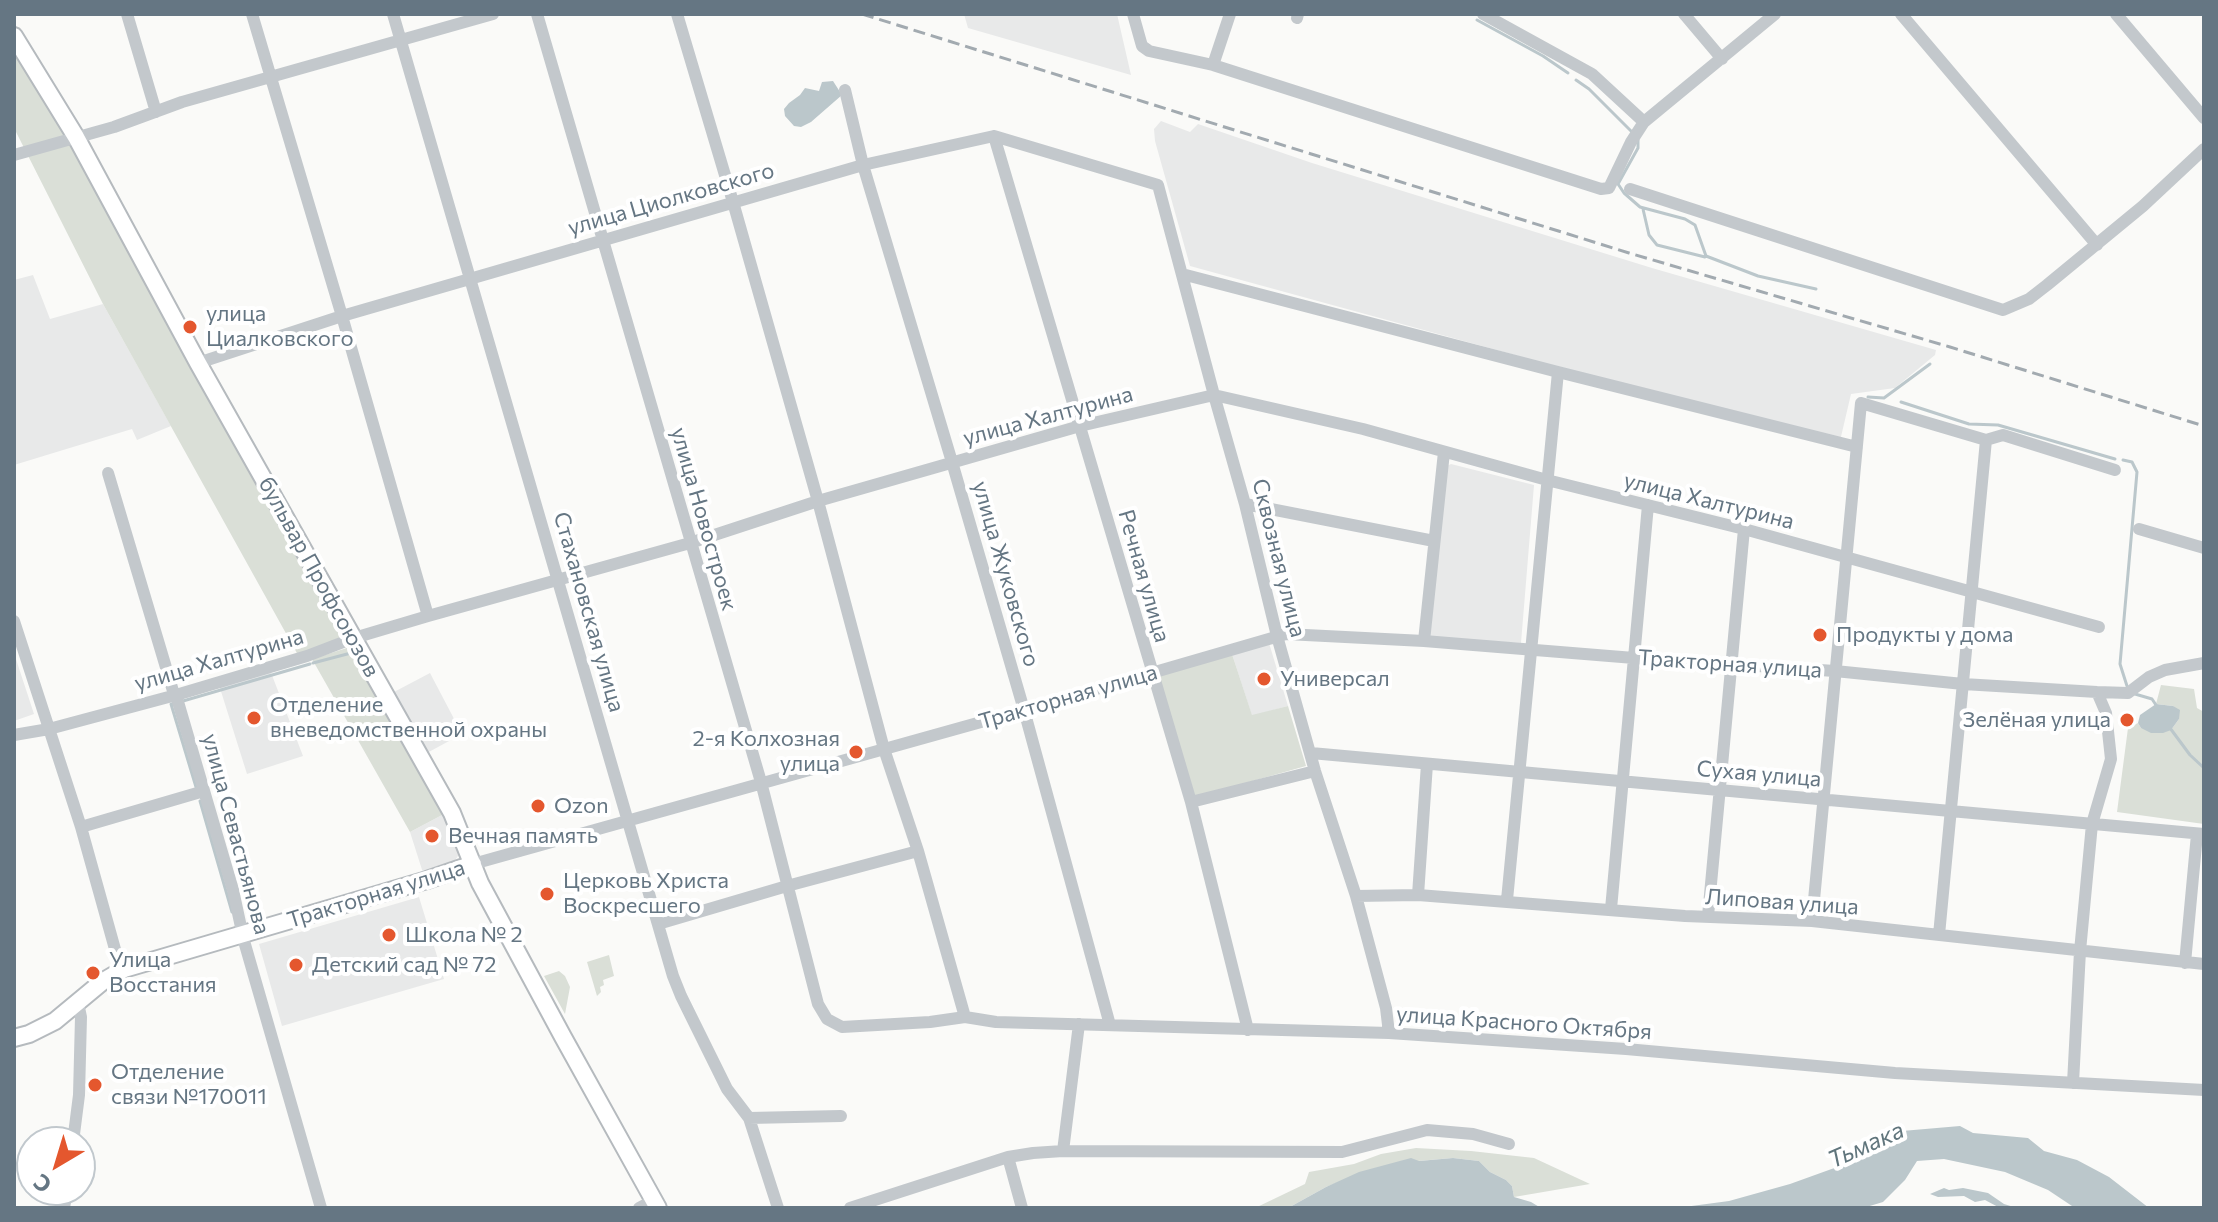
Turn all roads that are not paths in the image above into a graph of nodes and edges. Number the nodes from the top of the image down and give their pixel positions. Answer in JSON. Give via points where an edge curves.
{"nodes":[{"id":1,"x":127,"y":14,"type":"edge"},
{"id":2,"x":252,"y":14,"type":"edge"},
{"id":3,"x":393,"y":14,"type":"edge"},
{"id":4,"x":493,"y":14,"type":"edge"},
{"id":5,"x":537,"y":14,"type":"edge"},
{"id":6,"x":677,"y":14,"type":"edge"},
{"id":7,"x":1133,"y":14,"type":"edge"},
{"id":8,"x":1230,"y":14,"type":"edge"},
{"id":9,"x":1483,"y":14,"type":"edge"},
{"id":10,"x":1684,"y":14,"type":"edge"},
{"id":11,"x":1775,"y":14,"type":"edge"},
{"id":12,"x":1901,"y":14,"type":"edge"},
{"id":13,"x":2116,"y":14,"type":"edge"},
{"id":14,"x":14,"y":36,"type":"edge"},
{"id":15,"x":401,"y":41,"type":"junction"},
{"id":16,"x":1722,"y":59,"type":"junction"},
{"id":17,"x":1213,"y":65,"type":"junction"},
{"id":18,"x":271,"y":77,"type":"junction"},
{"id":19,"x":845,"y":90,"type":"dead end"},
{"id":20,"x":156,"y":112,"type":"junction"},
{"id":21,"x":2204,"y":118,"type":"edge"},
{"id":22,"x":1637,"y":132,"type":"junction"},
{"id":23,"x":994,"y":136,"type":"junction"},
{"id":24,"x":76,"y":137,"type":"junction"},
{"id":25,"x":2204,"y":149,"type":"edge"},
{"id":26,"x":14,"y":155,"type":"edge"},
{"id":27,"x":863,"y":165,"type":"junction"},
{"id":28,"x":1158,"y":185,"type":"joint"},
{"id":29,"x":1630,"y":189,"type":"dead end"},
{"id":30,"x":733,"y":202,"type":"junction"},
{"id":31,"x":602,"y":240,"type":"junction"},
{"id":32,"x":2097,"y":245,"type":"junction"},
{"id":33,"x":1182,"y":274,"type":"junction"},
{"id":34,"x":470,"y":279,"type":"junction"},
{"id":35,"x":342,"y":316,"type":"junction"},
{"id":36,"x":198,"y":363,"type":"junction"},
{"id":37,"x":1558,"y":372,"type":"junction"},
{"id":38,"x":1214,"y":395,"type":"junction"},
{"id":39,"x":1080,"y":426,"type":"junction"},
{"id":40,"x":1986,"y":440,"type":"junction"},
{"id":41,"x":1857,"y":447,"type":"junction"},
{"id":42,"x":1444,"y":452,"type":"junction"},
{"id":43,"x":952,"y":462,"type":"junction"},
{"id":44,"x":2115,"y":470,"type":"dead end"},
{"id":45,"x":108,"y":473,"type":"dead end"},
{"id":46,"x":1547,"y":480,"type":"junction"},
{"id":47,"x":818,"y":501,"type":"junction"},
{"id":48,"x":1245,"y":504,"type":"junction"},
{"id":49,"x":1648,"y":505,"type":"junction"},
{"id":50,"x":1744,"y":529,"type":"junction"},
{"id":51,"x":2139,"y":529,"type":"dead end"},
{"id":52,"x":1434,"y":541,"type":"junction"},
{"id":53,"x":690,"y":543,"type":"junction"},
{"id":54,"x":2204,"y":548,"type":"edge"},
{"id":55,"x":1846,"y":557,"type":"junction"},
{"id":56,"x":559,"y":578,"type":"junction"},
{"id":57,"x":1971,"y":591,"type":"junction"},
{"id":58,"x":428,"y":616,"type":"junction"},
{"id":59,"x":14,"y":621,"type":"edge"},
{"id":60,"x":2099,"y":627,"type":"dead end"},
{"id":61,"x":1277,"y":636,"type":"junction"},
{"id":62,"x":354,"y":638,"type":"junction"},
{"id":63,"x":17,"y":639,"type":"edge"},
{"id":64,"x":1424,"y":641,"type":"junction"},
{"id":65,"x":1531,"y":649,"type":"junction"},
{"id":66,"x":1634,"y":658,"type":"junction"},
{"id":67,"x":2204,"y":663,"type":"edge"},
{"id":68,"x":1731,"y":664,"type":"junction"},
{"id":69,"x":1835,"y":671,"type":"junction"},
{"id":70,"x":1151,"y":672,"type":"junction"},
{"id":71,"x":1963,"y":684,"type":"junction"},
{"id":72,"x":2097,"y":692,"type":"junction"},
{"id":73,"x":176,"y":695,"type":"junction"},
{"id":74,"x":1024,"y":710,"type":"junction"},
{"id":75,"x":49,"y":729,"type":"junction"},
{"id":76,"x":14,"y":735,"type":"edge"},
{"id":77,"x":884,"y":749,"type":"junction"},
{"id":78,"x":1311,"y":753,"type":"junction"},
{"id":79,"x":1427,"y":764,"type":"junction"},
{"id":80,"x":1315,"y":771,"type":"junction"},
{"id":81,"x":1519,"y":772,"type":"junction"},
{"id":82,"x":761,"y":782,"type":"junction"},
{"id":83,"x":1622,"y":782,"type":"junction"},
{"id":84,"x":1719,"y":790,"type":"junction"},
{"id":85,"x":204,"y":791,"type":"junction"},
{"id":86,"x":1823,"y":800,"type":"junction"},
{"id":87,"x":1191,"y":802,"type":"junction"},
{"id":88,"x":1950,"y":811,"type":"junction"},
{"id":89,"x":627,"y":822,"type":"junction"},
{"id":90,"x":2092,"y":824,"type":"junction"},
{"id":91,"x":81,"y":827,"type":"junction"},
{"id":92,"x":2200,"y":834,"type":"edge"},
{"id":93,"x":918,"y":851,"type":"junction"},
{"id":94,"x":473,"y":864,"type":"junction"},
{"id":95,"x":787,"y":886,"type":"junction"},
{"id":96,"x":1418,"y":895,"type":"junction"},
{"id":97,"x":1356,"y":896,"type":"junction"},
{"id":98,"x":1507,"y":900,"type":"junction"},
{"id":99,"x":1611,"y":909,"type":"junction"},
{"id":100,"x":1708,"y":916,"type":"junction"},
{"id":101,"x":1812,"y":921,"type":"junction"},
{"id":102,"x":658,"y":924,"type":"junction"},
{"id":103,"x":242,"y":934,"type":"junction"},
{"id":104,"x":1939,"y":935,"type":"junction"},
{"id":105,"x":2080,"y":951,"type":"junction"},
{"id":106,"x":2185,"y":963,"type":"junction"},
{"id":107,"x":2204,"y":964,"type":"edge"},
{"id":108,"x":124,"y":969,"type":"junction"},
{"id":109,"x":78,"y":1003,"type":"junction"},
{"id":110,"x":965,"y":1017,"type":"junction"},
{"id":111,"x":1079,"y":1024,"type":"junction"},
{"id":112,"x":1110,"y":1025,"type":"junction"},
{"id":113,"x":842,"y":1027,"type":"joint"},
{"id":114,"x":1248,"y":1030,"type":"junction"},
{"id":115,"x":1389,"y":1033,"type":"junction"},
{"id":116,"x":14,"y":1038,"type":"edge"},
{"id":117,"x":2073,"y":1083,"type":"junction"},
{"id":118,"x":2204,"y":1090,"type":"edge"},
{"id":119,"x":841,"y":1116,"type":"dead end"},
{"id":120,"x":749,"y":1118,"type":"junction"},
{"id":121,"x":75,"y":1126,"type":"edge"},
{"id":122,"x":1509,"y":1144,"type":"dead end"},
{"id":123,"x":1063,"y":1151,"type":"junction"},
{"id":124,"x":1008,"y":1157,"type":"junction"},
{"id":125,"x":651,"y":1205,"type":"edge"},
{"id":126,"x":321,"y":1208,"type":"edge"},
{"id":127,"x":778,"y":1208,"type":"edge"},
{"id":128,"x":850,"y":1208,"type":"edge"},
{"id":129,"x":1022,"y":1208,"type":"edge"}],
"edges":[{"from":1,"to":20,"type":"street"},
{"from":2,"to":18,"type":"street"},
{"from":3,"to":15,"type":"street","name":"Стахановская улица"},
{"from":4,"to":15,"type":"street"},
{"from":5,"to":31,"type":"street","name":"улица Новостроек"},
{"from":6,"to":30,"type":"street"},
{"from":7,"to":17,"type":"street","via":[[1142,46],[1149,51]]},
{"from":8,"to":17,"type":"street"},
{"from":9,"to":22,"type":"street","via":[[1592,74]]},
{"from":10,"to":16,"type":"street"},
{"from":11,"to":16,"type":"street"},
{"from":12,"to":32,"type":"street"},
{"from":13,"to":21,"type":"street"},
{"from":14,"to":24,"type":"main road","name":"бульвар Профсоюзов"},
{"from":15,"to":18,"type":"street"},
{"from":15,"to":34,"type":"street","name":"Стахановская улица"},
{"from":16,"to":22,"type":"street"},
{"from":17,"to":22,"type":"street","via":[[1601,189],[1609,188]]},
{"from":18,"to":20,"type":"street"},
{"from":18,"to":35,"type":"street"},
{"from":19,"to":27,"type":"street","name":"улица Жуковского"},
{"from":20,"to":24,"type":"street"},
{"from":23,"to":27,"type":"street","name":"улица Циолковского"},
{"from":23,"to":28,"type":"street","name":"улица Циолковского"},
{"from":23,"to":39,"type":"street","name":"Речная улица"},
{"from":24,"to":26,"type":"street"},
{"from":24,"to":36,"type":"main road","name":"бульвар Профсоюзов"},
{"from":25,"to":32,"type":"street"},
{"from":27,"to":30,"type":"street","name":"улица Циолковского"},
{"from":27,"to":43,"type":"street","name":"улица Жуковского"},
{"from":28,"to":33,"type":"street","name":"Сквозная улица"},
{"from":29,"to":32,"type":"street","via":[[2003,310],[2029,299]]},
{"from":30,"to":31,"type":"street","name":"улица Циолковского"},
{"from":30,"to":47,"type":"street"},
{"from":31,"to":34,"type":"street","name":"улица Циолковского"},
{"from":31,"to":53,"type":"street","name":"улица Новостроек"},
{"from":33,"to":37,"type":"street"},
{"from":33,"to":38,"type":"street","name":"Сквозная улица"},
{"from":34,"to":35,"type":"street","name":"улица Циолковского"},
{"from":34,"to":56,"type":"street","name":"Стахановская улица"},
{"from":35,"to":36,"type":"street","name":"улица Циолковского"},
{"from":35,"to":58,"type":"street"},
{"from":36,"to":62,"type":"main road","name":"бульвар Профсоюзов"},
{"from":37,"to":41,"type":"street"},
{"from":37,"to":46,"type":"street"},
{"from":38,"to":39,"type":"street","name":"улица Халтурина"},
{"from":38,"to":42,"type":"street","name":"улица Халтурина"},
{"from":38,"to":48,"type":"street","name":"Сквозная улица"},
{"from":39,"to":43,"type":"street","name":"улица Халтурина"},
{"from":39,"to":70,"type":"street","name":"Речная улица"},
{"from":40,"to":41,"type":"street","via":[[1861,403]]},
{"from":40,"to":44,"type":"street","via":[[2003,435]]},
{"from":40,"to":57,"type":"street"},
{"from":41,"to":55,"type":"street"},
{"from":42,"to":46,"type":"street","name":"улица Халтурина"},
{"from":42,"to":52,"type":"street"},
{"from":43,"to":47,"type":"street","name":"улица Халтурина"},
{"from":43,"to":74,"type":"street","name":"улица Жуковского"},
{"from":45,"to":73,"type":"street","name":"улица Севастьянова"},
{"from":46,"to":49,"type":"street","name":"улица Халтурина"},
{"from":46,"to":65,"type":"street"},
{"from":47,"to":53,"type":"street","name":"улица Халтурина"},
{"from":47,"to":77,"type":"street"},
{"from":48,"to":52,"type":"street"},
{"from":48,"to":61,"type":"street","name":"Сквозная улица"},
{"from":49,"to":50,"type":"street","name":"улица Халтурина"},
{"from":49,"to":66,"type":"street"},
{"from":50,"to":55,"type":"street","name":"улица Халтурина"},
{"from":50,"to":68,"type":"street"},
{"from":51,"to":54,"type":"street"},
{"from":52,"to":64,"type":"street"},
{"from":53,"to":56,"type":"street","name":"улица Халтурина"},
{"from":53,"to":82,"type":"street","name":"улица Новостроек"},
{"from":55,"to":57,"type":"street","name":"улица Халтурина"},
{"from":55,"to":69,"type":"street"},
{"from":56,"to":58,"type":"street","name":"улица Халтурина"},
{"from":56,"to":89,"type":"street","name":"Стахановская улица"},
{"from":57,"to":60,"type":"street","name":"улица Халтурина"},
{"from":57,"to":71,"type":"street"},
{"from":58,"to":62,"type":"street","name":"улица Халтурина"},
{"from":59,"to":63,"type":"street"},
{"from":61,"to":64,"type":"street","name":"Тракторная улица"},
{"from":61,"to":70,"type":"street","name":"Тракторная улица"},
{"from":61,"to":78,"type":"street","name":"Сквозная улица"},
{"from":62,"to":73,"type":"street","name":"улица Халтурина"},
{"from":62,"to":94,"type":"main road","name":"бульвар Профсоюзов","via":[[452,813]]},
{"from":63,"to":75,"type":"street"},
{"from":64,"to":65,"type":"street","name":"Тракторная улица"},
{"from":65,"to":66,"type":"street","name":"Тракторная улица"},
{"from":65,"to":81,"type":"street"},
{"from":66,"to":68,"type":"street","name":"Тракторная улица"},
{"from":66,"to":83,"type":"street"},
{"from":67,"to":72,"type":"street","via":[[2165,670],[2128,693]]},
{"from":68,"to":69,"type":"street","name":"Тракторная улица"},
{"from":68,"to":84,"type":"street"},
{"from":69,"to":71,"type":"street","name":"Тракторная улица"},
{"from":69,"to":86,"type":"street"},
{"from":70,"to":74,"type":"street","name":"Тракторная улица"},
{"from":70,"to":87,"type":"street","name":"Речная улица"},
{"from":71,"to":72,"type":"street","name":"Тракторная улица"},
{"from":71,"to":88,"type":"street"},
{"from":72,"to":90,"type":"street","via":[[2106,713],[2111,759]]},
{"from":73,"to":75,"type":"street","name":"улица Халтурина"},
{"from":73,"to":85,"type":"street","name":"улица Севастьянова"},
{"from":74,"to":77,"type":"street","name":"Тракторная улица"},
{"from":74,"to":112,"type":"street","name":"улица Жуковского"},
{"from":75,"to":76,"type":"street","name":"улица Халтурина"},
{"from":75,"to":91,"type":"street"},
{"from":77,"to":82,"type":"street","name":"Тракторная улица"},
{"from":77,"to":93,"type":"street"},
{"from":78,"to":79,"type":"street","name":"Сухая улица"},
{"from":78,"to":80,"type":"street","name":"Сквозная улица"},
{"from":79,"to":81,"type":"street","name":"Сухая улица"},
{"from":79,"to":96,"type":"street"},
{"from":80,"to":87,"type":"street"},
{"from":80,"to":97,"type":"street","name":"Сквозная улица"},
{"from":81,"to":83,"type":"street","name":"Сухая улица"},
{"from":81,"to":98,"type":"street"},
{"from":82,"to":89,"type":"street","name":"Тракторная улица"},
{"from":82,"to":95,"type":"street","name":"улица Новостроек"},
{"from":83,"to":84,"type":"street","name":"Сухая улица"},
{"from":83,"to":99,"type":"street"},
{"from":84,"to":86,"type":"street","name":"Сухая улица"},
{"from":84,"to":100,"type":"street"},
{"from":85,"to":91,"type":"street"},
{"from":85,"to":103,"type":"street","name":"улица Севастьянова"},
{"from":86,"to":88,"type":"street","name":"Сухая улица"},
{"from":86,"to":101,"type":"street"},
{"from":87,"to":114,"type":"street","name":"Речная улица"},
{"from":88,"to":90,"type":"street","name":"Сухая улица"},
{"from":88,"to":104,"type":"street"},
{"from":89,"to":94,"type":"street","name":"Тракторная улица"},
{"from":89,"to":102,"type":"street","name":"Стахановская улица"},
{"from":90,"to":92,"type":"street","name":"Сухая улица"},
{"from":90,"to":105,"type":"street"},
{"from":91,"to":108,"type":"street"},
{"from":92,"to":106,"type":"street"},
{"from":93,"to":95,"type":"street"},
{"from":93,"to":110,"type":"street"},
{"from":94,"to":103,"type":"main road","name":"Тракторная улица"},
{"from":94,"to":125,"type":"main road","name":"бульвар Профсоюзов"},
{"from":95,"to":102,"type":"street"},
{"from":95,"to":113,"type":"street","name":"улица Новостроек","via":[[818,1004],[827,1019]]},
{"from":96,"to":97,"type":"street","name":"Липовая улица"},
{"from":96,"to":98,"type":"street","name":"Липовая улица"},
{"from":97,"to":115,"type":"street","name":"Сквозная улица"},
{"from":98,"to":99,"type":"street","name":"Липовая улица"},
{"from":99,"to":100,"type":"street","name":"Липовая улица"},
{"from":100,"to":101,"type":"street","name":"Липовая улица"},
{"from":101,"to":104,"type":"street","name":"Липовая улица"},
{"from":102,"to":120,"type":"street","name":"Стахановская улица","via":[[681,996],[727,1089]]},
{"from":103,"to":108,"type":"main road","name":"Тракторная улица"},
{"from":103,"to":126,"type":"street","name":"улица Севастьянова"},
{"from":104,"to":105,"type":"street","name":"Липовая улица"},
{"from":105,"to":106,"type":"street","name":"Липовая улица"},
{"from":105,"to":117,"type":"street"},
{"from":106,"to":107,"type":"street","name":"Липовая улица"},
{"from":108,"to":109,"type":"main road","name":"Тракторная улица"},
{"from":109,"to":116,"type":"main road","name":"Тракторная улица","via":[[47,1026]]},
{"from":109,"to":121,"type":"street"},
{"from":110,"to":111,"type":"street","name":"улица Красного Октября"},
{"from":110,"to":113,"type":"street","name":"улица Красного Октября"},
{"from":111,"to":112,"type":"street","name":"улица Красного Октября"},
{"from":111,"to":123,"type":"street"},
{"from":112,"to":114,"type":"street","name":"улица Красного Октября"},
{"from":114,"to":115,"type":"street","name":"улица Красного Октября"},
{"from":115,"to":117,"type":"street","name":"улица Красного Октября"},
{"from":117,"to":118,"type":"street","name":"улица Красного Октября"},
{"from":119,"to":120,"type":"street"},
{"from":120,"to":127,"type":"street","name":"Стахановская улица"},
{"from":122,"to":123,"type":"street","via":[[1427,1130],[1342,1152]]},
{"from":123,"to":124,"type":"street"},
{"from":124,"to":128,"type":"street"},
{"from":124,"to":129,"type":"street"}]}
